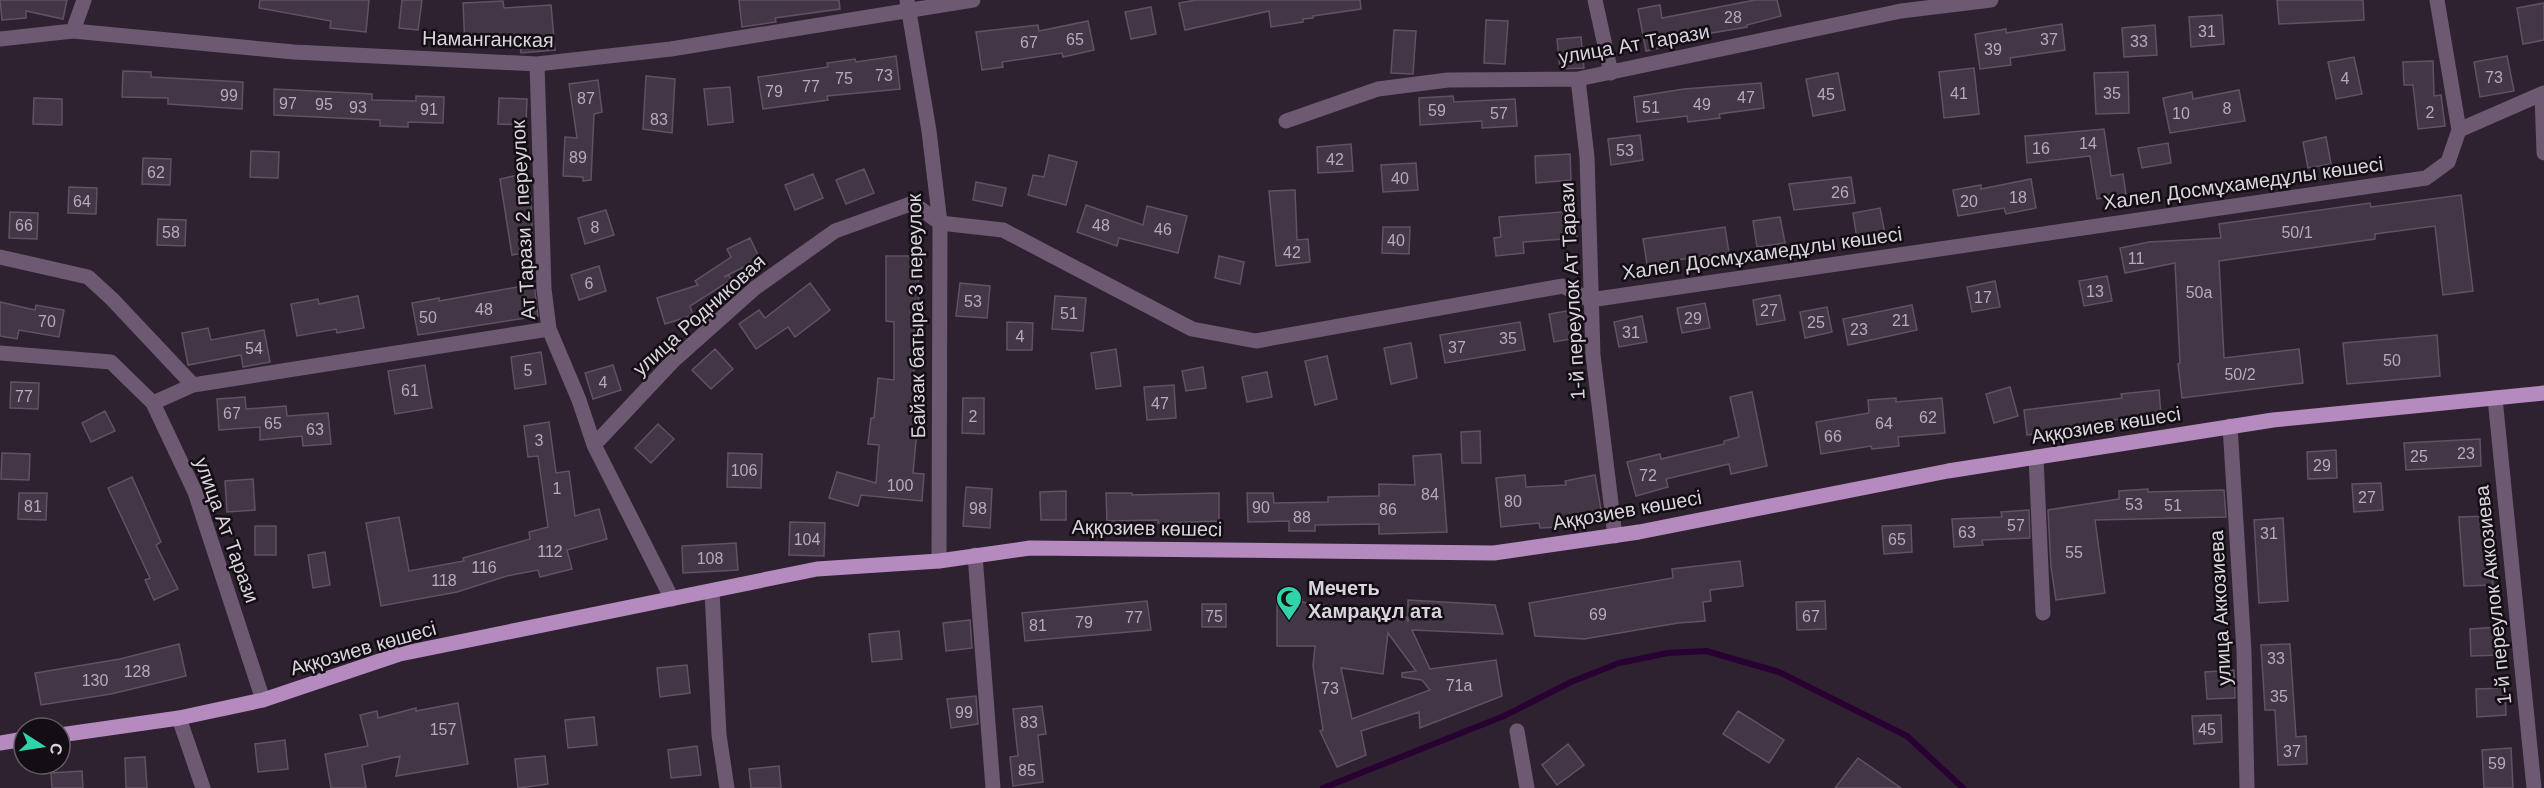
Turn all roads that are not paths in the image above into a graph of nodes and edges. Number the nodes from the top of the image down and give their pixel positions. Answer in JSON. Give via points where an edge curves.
{"nodes":[{"id":1,"x":84,"y":0,"type":"edge"},
{"id":2,"x":972,"y":0,"type":"edge"},
{"id":3,"x":1595,"y":0,"type":"edge"},
{"id":4,"x":1991,"y":0,"type":"edge"},
{"id":5,"x":2437,"y":0,"type":"edge"},
{"id":6,"x":908,"y":6,"type":"edge"},
{"id":7,"x":73,"y":31,"type":"junction"},
{"id":8,"x":0,"y":39,"type":"edge"},
{"id":9,"x":537,"y":64,"type":"junction"},
{"id":10,"x":1611,"y":73,"type":"junction"},
{"id":11,"x":1578,"y":79,"type":"junction"},
{"id":12,"x":2543,"y":93,"type":"edge"},
{"id":13,"x":1286,"y":121,"type":"dead end"},
{"id":14,"x":2459,"y":130,"type":"junction"},
{"id":15,"x":2544,"y":153,"type":"edge"},
{"id":16,"x":940,"y":223,"type":"junction"},
{"id":17,"x":0,"y":257,"type":"edge"},
{"id":18,"x":1590,"y":300,"type":"junction"},
{"id":19,"x":549,"y":329,"type":"junction"},
{"id":20,"x":0,"y":353,"type":"edge"},
{"id":21,"x":193,"y":385,"type":"junction"},
{"id":22,"x":2544,"y":393,"type":"edge"},
{"id":23,"x":2495,"y":398,"type":"junction"},
{"id":24,"x":153,"y":403,"type":"junction"},
{"id":25,"x":2230,"y":426,"type":"junction"},
{"id":26,"x":594,"y":446,"type":"junction"},
{"id":27,"x":2036,"y":457,"type":"junction"},
{"id":28,"x":1615,"y":536,"type":"junction"},
{"id":29,"x":975,"y":555,"type":"junction"},
{"id":30,"x":939,"y":561,"type":"junction"},
{"id":31,"x":712,"y":591,"type":"junction"},
{"id":32,"x":672,"y":599,"type":"junction"},
{"id":33,"x":2043,"y":614,"type":"dead end"},
{"id":34,"x":263,"y":700,"type":"junction"},
{"id":35,"x":180,"y":718,"type":"junction"},
{"id":36,"x":1516,"y":731,"type":"dead end"},
{"id":37,"x":72,"y":733,"type":"edge"},
{"id":38,"x":203,"y":788,"type":"edge"},
{"id":39,"x":727,"y":788,"type":"edge"},
{"id":40,"x":993,"y":788,"type":"edge"},
{"id":41,"x":1527,"y":788,"type":"edge"},
{"id":42,"x":2247,"y":788,"type":"edge"},
{"id":43,"x":2534,"y":788,"type":"edge"}],
"edges":[{"from":1,"to":7,"type":"street"},
{"from":2,"to":6,"type":"street","name":"Наманганская"},
{"from":3,"to":10,"type":"street"},
{"from":4,"to":10,"type":"street","name":"улица Ат Тарази","via":[[1901,11]]},
{"from":5,"to":14,"type":"street","name":"Халел Досмұхамедұлы көшесі"},
{"from":6,"to":9,"type":"street","name":"Наманганская","via":[[671,49]]},
{"from":6,"to":16,"type":"street","name":"Байзак батыра 3 переулок"},
{"from":7,"to":8,"type":"street","name":"Наманганская"},
{"from":7,"to":9,"type":"street","name":"Наманганская","via":[[294,52]]},
{"from":9,"to":19,"type":"street","name":"Ат Тарази 2 переулок","via":[[544,289]]},
{"from":10,"to":11,"type":"street","name":"улица Ат Тарази"},
{"from":11,"to":13,"type":"street","name":"улица Ат Тарази","via":[[1448,80],[1378,89]]},
{"from":11,"to":18,"type":"street","name":"1-й переулок Ат Тарази","via":[[1587,157]]},
{"from":12,"to":14,"type":"street"},
{"from":12,"to":15,"type":"street"},
{"from":14,"to":18,"type":"street","name":"Халел Досмұхамедұлы көшесі","via":[[2448,162],[2426,178]]},
{"from":16,"to":18,"type":"street","via":[[1002,230],[1192,329],[1256,341],[1563,286]]},
{"from":16,"to":26,"type":"street","name":"улица Родниковая","via":[[913,204],[835,231],[755,288],[680,354]]},
{"from":16,"to":30,"type":"street","name":"Байзак батыра 3 переулок"},
{"from":17,"to":21,"type":"street","via":[[88,278]]},
{"from":18,"to":28,"type":"street","name":"1-й переулок Ат Тарази"},
{"from":19,"to":21,"type":"street"},
{"from":19,"to":26,"type":"street","name":"Ат Тарази 2 переулок"},
{"from":20,"to":24,"type":"street","name":"улица Ат Тарази","via":[[111,362]]},
{"from":21,"to":24,"type":"street"},
{"from":22,"to":23,"type":"main road","name":"Аққозиев көшесі"},
{"from":23,"to":25,"type":"main road","name":"Аққозиев көшесі"},
{"from":23,"to":43,"type":"street","name":"1-й переулок Аккозиева"},
{"from":24,"to":34,"type":"street","name":"улица Ат Тарази","via":[[195,492]]},
{"from":25,"to":27,"type":"main road","name":"Аққозиев көшесі"},
{"from":25,"to":42,"type":"street","name":"улица Аккозиева","via":[[2244,651]]},
{"from":26,"to":32,"type":"street","name":"Ат Тарази 2 переулок"},
{"from":27,"to":28,"type":"main road","name":"Аққозиев көшесі"},
{"from":27,"to":33,"type":"street"},
{"from":28,"to":29,"type":"main road","name":"Аққозиев көшесі","via":[[1494,553],[1030,548]]},
{"from":29,"to":30,"type":"main road","name":"Аққозиев көшесі"},
{"from":29,"to":40,"type":"street"},
{"from":30,"to":31,"type":"main road","name":"Аққозиев көшесі","via":[[817,569]]},
{"from":31,"to":32,"type":"main road","name":"Аққозиев көшесі"},
{"from":31,"to":39,"type":"street","via":[[719,735]]},
{"from":32,"to":34,"type":"main road","name":"Аққозиев көшесі","via":[[400,654]]},
{"from":34,"to":35,"type":"main road","name":"Аққозиев көшесі"},
{"from":35,"to":37,"type":"main road","name":"Аққозиев көшесі"},
{"from":35,"to":38,"type":"street"},
{"from":36,"to":41,"type":"street"}]}
